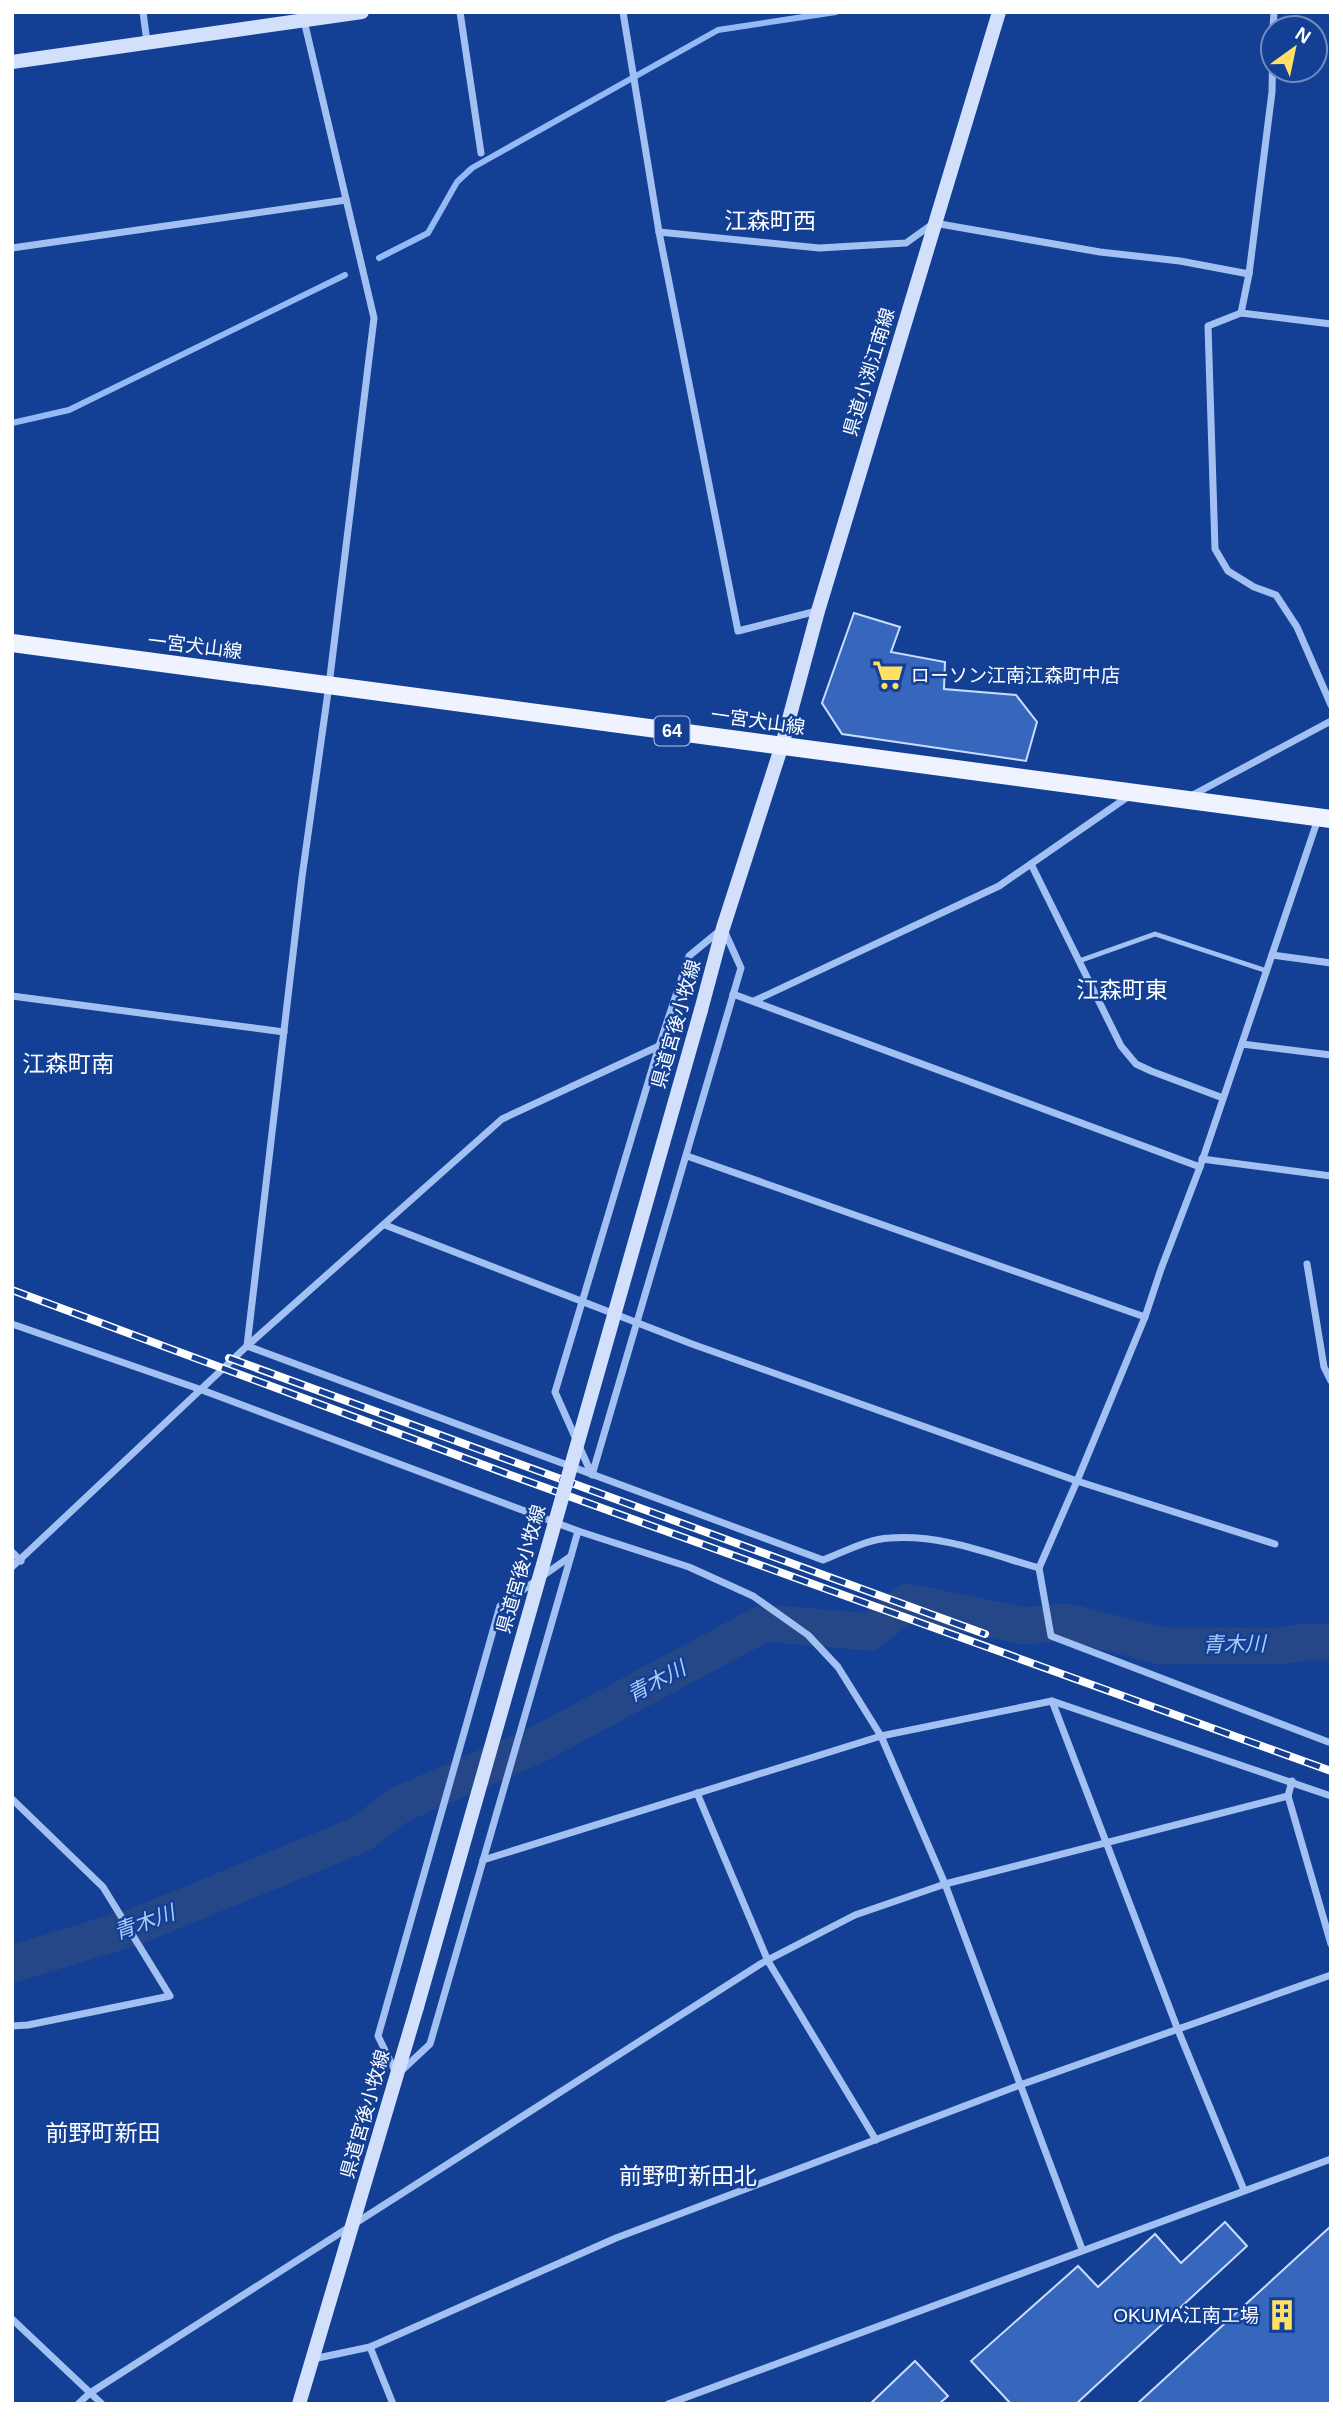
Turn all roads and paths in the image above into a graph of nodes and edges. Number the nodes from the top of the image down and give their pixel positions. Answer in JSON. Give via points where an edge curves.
{"nodes":[{"id":1,"x":143,"y":12,"type":"edge"},
{"id":2,"x":362,"y":12,"type":"edge"},
{"id":3,"x":460,"y":12,"type":"edge"},
{"id":4,"x":623,"y":12,"type":"edge"},
{"id":5,"x":999,"y":12,"type":"edge"},
{"id":6,"x":302,"y":17,"type":"edge"},
{"id":7,"x":147,"y":43,"type":"junction"},
{"id":8,"x":12,"y":62,"type":"edge"},
{"id":9,"x":1272,"y":84,"type":"edge"},
{"id":10,"x":481,"y":153,"type":"dead end"},
{"id":11,"x":346,"y":200,"type":"junction"},
{"id":12,"x":934,"y":222,"type":"junction"},
{"id":13,"x":659,"y":232,"type":"junction"},
{"id":14,"x":12,"y":248,"type":"edge"},
{"id":15,"x":1249,"y":274,"type":"junction"},
{"id":16,"x":1241,"y":313,"type":"junction"},
{"id":17,"x":1331,"y":324,"type":"edge"},
{"id":18,"x":818,"y":611,"type":"junction"},
{"id":19,"x":12,"y":643,"type":"edge"},
{"id":20,"x":329,"y":685,"type":"junction"},
{"id":21,"x":1331,"y":705,"type":"edge"},
{"id":22,"x":1331,"y":721,"type":"edge"},
{"id":23,"x":782,"y":745,"type":"junction"},
{"id":24,"x":1133,"y":793,"type":"junction"},
{"id":25,"x":1184,"y":800,"type":"junction"},
{"id":26,"x":1325,"y":818,"type":"edge"},
{"id":27,"x":1031,"y":864,"type":"junction"},
{"id":28,"x":723,"y":928,"type":"junction"},
{"id":29,"x":1272,"y":956,"type":"junction"},
{"id":30,"x":1079,"y":961,"type":"junction"},
{"id":31,"x":1331,"y":963,"type":"edge"},
{"id":32,"x":1267,"y":971,"type":"junction"},
{"id":33,"x":733,"y":994,"type":"junction"},
{"id":34,"x":12,"y":996,"type":"edge"},
{"id":35,"x":754,"y":1001,"type":"junction"},
{"id":36,"x":284,"y":1032,"type":"junction"},
{"id":37,"x":1242,"y":1044,"type":"junction"},
{"id":38,"x":659,"y":1046,"type":"junction"},
{"id":39,"x":1331,"y":1055,"type":"edge"},
{"id":40,"x":1223,"y":1098,"type":"junction"},
{"id":41,"x":687,"y":1156,"type":"junction"},
{"id":42,"x":1201,"y":1163,"type":"junction"},
{"id":43,"x":1331,"y":1176,"type":"edge"},
{"id":44,"x":385,"y":1225,"type":"junction"},
{"id":45,"x":1307,"y":1264,"type":"dead end"},
{"id":46,"x":584,"y":1302,"type":"junction"},
{"id":47,"x":1145,"y":1317,"type":"junction"},
{"id":48,"x":638,"y":1323,"type":"junction"},
{"id":49,"x":12,"y":1324,"type":"edge"},
{"id":50,"x":247,"y":1346,"type":"junction"},
{"id":51,"x":1331,"y":1381,"type":"edge"},
{"id":52,"x":202,"y":1390,"type":"junction"},
{"id":53,"x":592,"y":1475,"type":"junction"},
{"id":54,"x":1077,"y":1481,"type":"junction"},
{"id":55,"x":578,"y":1531,"type":"junction"},
{"id":56,"x":1275,"y":1544,"type":"dead end"},
{"id":57,"x":12,"y":1552,"type":"edge"},
{"id":58,"x":571,"y":1556,"type":"junction"},
{"id":59,"x":21,"y":1561,"type":"junction"},
{"id":60,"x":12,"y":1567,"type":"edge"},
{"id":61,"x":1039,"y":1567,"type":"junction"},
{"id":62,"x":1052,"y":1701,"type":"junction"},
{"id":63,"x":881,"y":1736,"type":"junction"},
{"id":64,"x":1331,"y":1743,"type":"edge"},
{"id":65,"x":1292,"y":1781,"type":"junction"},
{"id":66,"x":697,"y":1793,"type":"junction"},
{"id":67,"x":1331,"y":1796,"type":"edge"},
{"id":68,"x":1288,"y":1797,"type":"junction"},
{"id":69,"x":12,"y":1799,"type":"edge"},
{"id":70,"x":1106,"y":1843,"type":"junction"},
{"id":71,"x":483,"y":1860,"type":"junction"},
{"id":72,"x":945,"y":1884,"type":"junction"},
{"id":73,"x":1331,"y":1944,"type":"edge"},
{"id":74,"x":768,"y":1961,"type":"junction"},
{"id":75,"x":1331,"y":1975,"type":"edge"},
{"id":76,"x":12,"y":2026,"type":"edge"},
{"id":77,"x":1178,"y":2029,"type":"junction"},
{"id":78,"x":397,"y":2075,"type":"junction"},
{"id":79,"x":1020,"y":2085,"type":"junction"},
{"id":80,"x":876,"y":2140,"type":"junction"},
{"id":81,"x":1331,"y":2159,"type":"edge"},
{"id":82,"x":1244,"y":2190,"type":"junction"},
{"id":83,"x":352,"y":2226,"type":"junction"},
{"id":84,"x":1082,"y":2249,"type":"junction"},
{"id":85,"x":12,"y":2319,"type":"edge"},
{"id":86,"x":370,"y":2347,"type":"junction"},
{"id":87,"x":313,"y":2359,"type":"junction"},
{"id":88,"x":90,"y":2393,"type":"junction"},
{"id":89,"x":78,"y":2404,"type":"edge"},
{"id":90,"x":102,"y":2404,"type":"edge"},
{"id":91,"x":299,"y":2404,"type":"edge"},
{"id":92,"x":393,"y":2404,"type":"edge"},
{"id":93,"x":668,"y":2404,"type":"edge"}],
"edges":[{"from":1,"to":7,"type":"street"},
{"from":2,"to":6,"type":"main road"},
{"from":3,"to":10,"type":"street"},
{"from":4,"to":13,"type":"street"},
{"from":5,"to":12,"type":"main road","name":"県道小渕江南線"},
{"from":6,"to":7,"type":"main road"},
{"from":6,"to":11,"type":"street"},
{"from":7,"to":8,"type":"main road"},
{"from":9,"to":15,"type":"street"},
{"from":11,"to":14,"type":"street"},
{"from":11,"to":20,"type":"street","via":[[374,318]]},
{"from":12,"to":13,"type":"street","via":[[906,243],[819,248]]},
{"from":12,"to":15,"type":"street"},
{"from":12,"to":18,"type":"main road","name":"県道小渕江南線"},
{"from":13,"to":18,"type":"street","via":[[738,631]]},
{"from":15,"to":16,"type":"street"},
{"from":16,"to":17,"type":"street"},
{"from":16,"to":21,"type":"street","via":[[1208,326],[1215,549],[1228,571],[1276,595],[1297,627]]},
{"from":18,"to":23,"type":"main road","name":"県道小渕江南線"},
{"from":19,"to":20,"type":"main road","name":"一宮犬山線","number":"64"},
{"from":20,"to":23,"type":"main road","name":"一宮犬山線","number":"64"},
{"from":20,"to":36,"type":"street"},
{"from":22,"to":25,"type":"street"},
{"from":23,"to":24,"type":"main road","name":"一宮犬山線","number":"64"},
{"from":23,"to":28,"type":"main road","name":"県道宮後小牧線"},
{"from":24,"to":25,"type":"main road","name":"一宮犬山線","number":"64"},
{"from":24,"to":27,"type":"street"},
{"from":25,"to":26,"type":"main road","name":"一宮犬山線","number":"64"},
{"from":26,"to":29,"type":"street"},
{"from":27,"to":30,"type":"street"},
{"from":27,"to":35,"type":"street","via":[[999,886]]},
{"from":28,"to":33,"type":"street","via":[[741,968]]},
{"from":28,"to":38,"type":"street","via":[[689,956]]},
{"from":28,"to":78,"type":"main road","name":"県道宮後小牧線","bridge":true},
{"from":29,"to":31,"type":"street"},
{"from":29,"to":32,"type":"street"},
{"from":30,"to":32,"type":"lane","via":[[1155,934]]},
{"from":30,"to":40,"type":"street","via":[[1121,1046],[1136,1064]]},
{"from":32,"to":37,"type":"street"},
{"from":33,"to":35,"type":"street"},
{"from":33,"to":41,"type":"street"},
{"from":34,"to":36,"type":"street"},
{"from":35,"to":42,"type":"street"},
{"from":36,"to":50,"type":"street"},
{"from":37,"to":39,"type":"street"},
{"from":37,"to":40,"type":"street"},
{"from":38,"to":44,"type":"street","via":[[502,1119]]},
{"from":38,"to":46,"type":"street"},
{"from":40,"to":42,"type":"street"},
{"from":41,"to":47,"type":"street"},
{"from":41,"to":48,"type":"street"},
{"from":42,"to":43,"type":"street"},
{"from":42,"to":47,"type":"street"},
{"from":44,"to":46,"type":"street"},
{"from":44,"to":50,"type":"street"},
{"from":45,"to":51,"type":"street","via":[[1324,1367]]},
{"from":46,"to":48,"type":"street"},
{"from":46,"to":53,"type":"street","via":[[555,1392]]},
{"from":47,"to":54,"type":"street"},
{"from":48,"to":53,"type":"street"},
{"from":48,"to":54,"type":"street"},
{"from":49,"to":52,"type":"street"},
{"from":50,"to":52,"type":"street"},
{"from":50,"to":53,"type":"street"},
{"from":52,"to":55,"type":"street"},
{"from":52,"to":59,"type":"street"},
{"from":53,"to":61,"type":"street","via":[[823,1560],[889,1538],[970,1546]]},
{"from":54,"to":56,"type":"street"},
{"from":54,"to":61,"type":"street"},
{"from":55,"to":58,"type":"street"},
{"from":55,"to":63,"type":"street","via":[[689,1567],[753,1596],[807,1635],[838,1667]]},
{"from":57,"to":59,"type":"street"},
{"from":58,"to":71,"type":"street"},
{"from":58,"to":78,"type":"street","via":[[500,1606],[378,2036]]},
{"from":59,"to":60,"type":"street"},
{"from":61,"to":64,"type":"street","via":[[1051,1636]]},
{"from":62,"to":63,"type":"street"},
{"from":62,"to":65,"type":"street"},
{"from":62,"to":70,"type":"street"},
{"from":63,"to":66,"type":"street"},
{"from":63,"to":72,"type":"street"},
{"from":65,"to":67,"type":"street"},
{"from":65,"to":68,"type":"street"},
{"from":66,"to":71,"type":"street"},
{"from":66,"to":74,"type":"street"},
{"from":68,"to":70,"type":"street"},
{"from":68,"to":73,"type":"street"},
{"from":69,"to":76,"type":"street","via":[[103,1886],[170,1996]]},
{"from":70,"to":72,"type":"street"},
{"from":70,"to":77,"type":"street"},
{"from":71,"to":78,"type":"street","via":[[430,2044]]},
{"from":72,"to":74,"type":"street","via":[[855,1915]]},
{"from":72,"to":79,"type":"street"},
{"from":74,"to":80,"type":"street"},
{"from":74,"to":83,"type":"street"},
{"from":75,"to":77,"type":"street"},
{"from":77,"to":79,"type":"street"},
{"from":77,"to":82,"type":"street"},
{"from":78,"to":83,"type":"main road","name":"県道宮後小牧線"},
{"from":79,"to":80,"type":"street"},
{"from":79,"to":84,"type":"street"},
{"from":80,"to":86,"type":"street","via":[[617,2238]]},
{"from":81,"to":82,"type":"street"},
{"from":82,"to":84,"type":"street"},
{"from":83,"to":87,"type":"main road","name":"県道宮後小牧線"},
{"from":83,"to":88,"type":"street"},
{"from":84,"to":93,"type":"street"},
{"from":85,"to":88,"type":"street"},
{"from":86,"to":87,"type":"street"},
{"from":86,"to":92,"type":"street"},
{"from":87,"to":91,"type":"main road","name":"県道宮後小牧線"},
{"from":88,"to":89,"type":"street"},
{"from":88,"to":90,"type":"street"}]}
